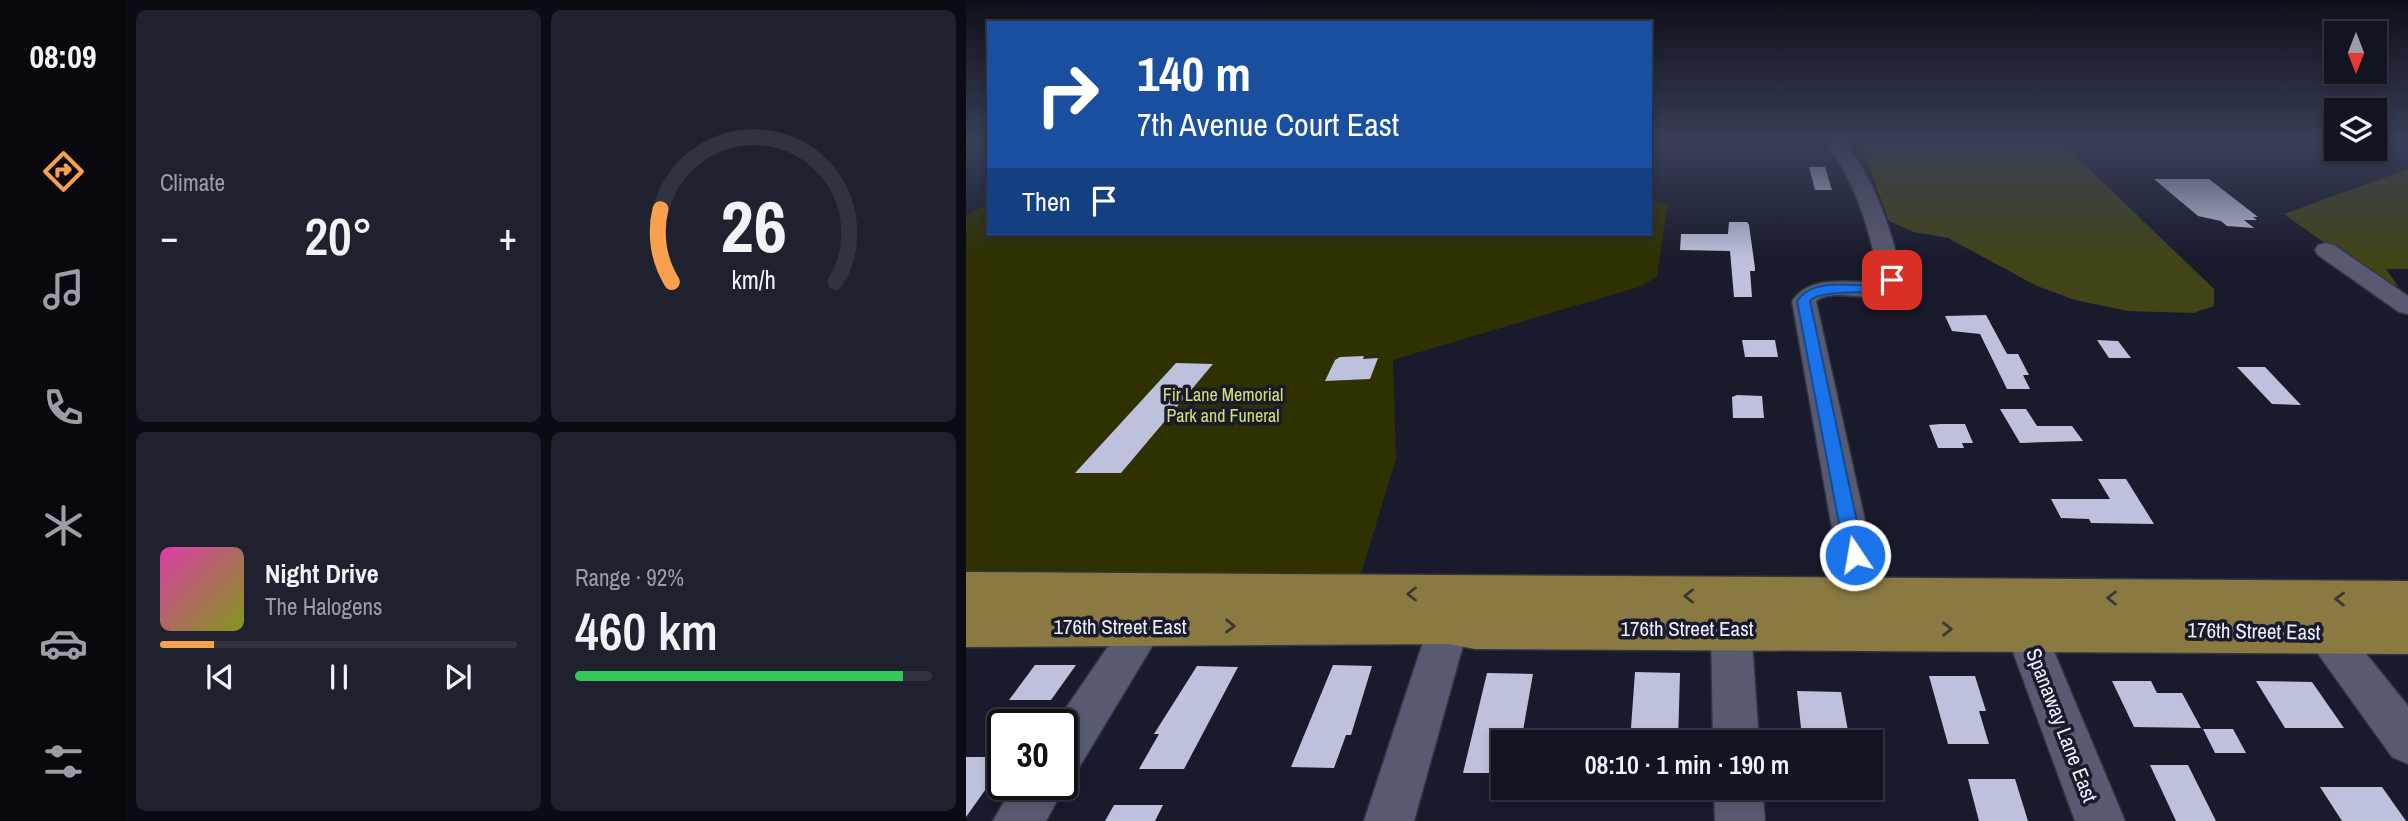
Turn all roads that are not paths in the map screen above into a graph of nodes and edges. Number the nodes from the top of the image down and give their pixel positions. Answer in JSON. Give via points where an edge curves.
{"nodes":[{"id":1,"x":1858,"y":181,"type":"edge"},
{"id":2,"x":2326,"y":250,"type":"dead end"},
{"id":3,"x":2408,"y":307,"type":"edge"},
{"id":4,"x":966,"y":591,"type":"edge"},
{"id":5,"x":1646,"y":595,"type":"junction"},
{"id":6,"x":1863,"y":597,"type":"junction"},
{"id":7,"x":1927,"y":597,"type":"junction"},
{"id":8,"x":2408,"y":600,"type":"edge"},
{"id":9,"x":1449,"y":624,"type":"junction"},
{"id":10,"x":1145,"y":625,"type":"junction"},
{"id":11,"x":966,"y":626,"type":"edge"},
{"id":12,"x":1731,"y":628,"type":"junction"},
{"id":13,"x":2025,"y":629,"type":"junction"},
{"id":14,"x":2325,"y":632,"type":"junction"},
{"id":15,"x":2408,"y":633,"type":"edge"},
{"id":16,"x":1078,"y":728,"type":"edge"},
{"id":17,"x":1735,"y":730,"type":"edge"},
{"id":18,"x":2408,"y":742,"type":"edge"},
{"id":19,"x":1032,"y":800,"type":"edge"},
{"id":20,"x":1739,"y":800,"type":"edge"},
{"id":21,"x":1018,"y":821,"type":"edge"},
{"id":22,"x":1389,"y":821,"type":"edge"},
{"id":23,"x":1740,"y":821,"type":"edge"},
{"id":24,"x":2100,"y":821,"type":"edge"}],
"edges":[{"from":1,"to":6,"type":"street","via":[[1893,285],[1878,290],[1819,290],[1804,301]]},
{"from":2,"to":3,"type":"street"},
{"from":5,"to":4,"type":"main road","name":"176th Street East","one_way":true},
{"from":6,"to":5,"type":"main road","name":"176th Street East","one_way":true},
{"from":5,"to":9,"type":"main road","via":[[1615,612],[1475,612]]},
{"from":6,"to":7,"type":"main road","name":"176th Street East"},
{"from":8,"to":7,"type":"main road","name":"176th Street East","one_way":true},
{"from":7,"to":12,"type":"main road","via":[[1889,614],[1751,612]]},
{"from":10,"to":9,"type":"main road","name":"176th Street East","one_way":true},
{"from":9,"to":12,"type":"main road","name":"176th Street East","via":[[1475,628]]},
{"from":9,"to":22,"type":"street"},
{"from":10,"to":11,"type":"main road","name":"176th Street East"},
{"from":10,"to":16,"type":"street"},
{"from":12,"to":13,"type":"main road","name":"176th Street East","one_way":true},
{"from":12,"to":17,"type":"street"},
{"from":13,"to":14,"type":"main road","name":"176th Street East"},
{"from":13,"to":24,"type":"street","name":"Spanaway Lane East"},
{"from":14,"to":15,"type":"main road","name":"176th Street East"},
{"from":14,"to":18,"type":"street"},
{"from":19,"to":21,"type":"street"},
{"from":20,"to":23,"type":"street"}]}
